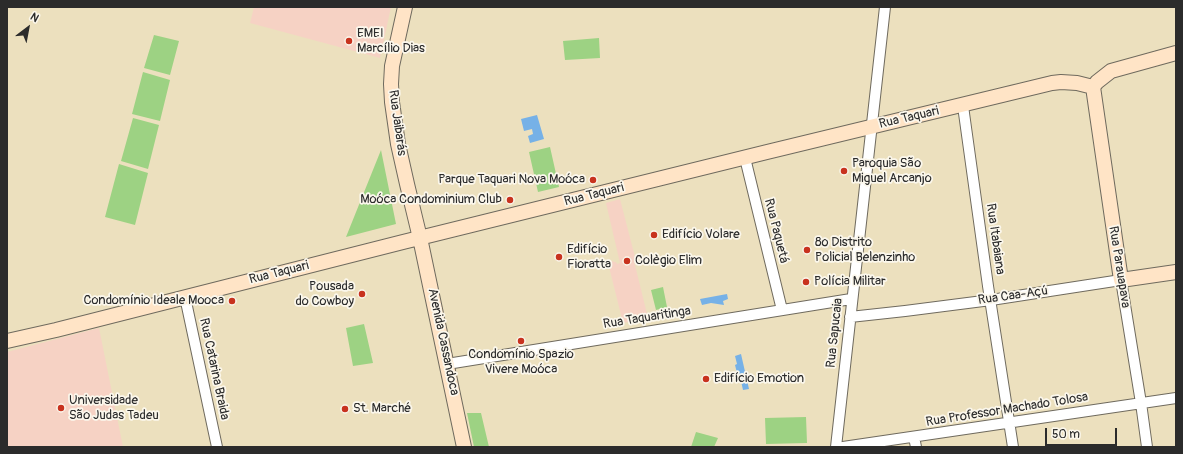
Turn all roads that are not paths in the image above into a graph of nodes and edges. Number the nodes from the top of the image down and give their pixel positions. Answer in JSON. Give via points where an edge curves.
{"nodes":[{"id":1,"x":405,"y":7,"type":"edge"},
{"id":2,"x":885,"y":7,"type":"edge"},
{"id":3,"x":1176,"y":53,"type":"edge"},
{"id":4,"x":1093,"y":87,"type":"junction"},
{"id":5,"x":962,"y":106,"type":"junction"},
{"id":6,"x":871,"y":128,"type":"junction"},
{"id":7,"x":744,"y":158,"type":"junction"},
{"id":8,"x":420,"y":238,"type":"junction"},
{"id":9,"x":1176,"y":272,"type":"edge"},
{"id":10,"x":1120,"y":280,"type":"junction"},
{"id":11,"x":186,"y":297,"type":"junction"},
{"id":12,"x":852,"y":299,"type":"junction"},
{"id":13,"x":991,"y":300,"type":"junction"},
{"id":14,"x":782,"y":310,"type":"junction"},
{"id":15,"x":850,"y":317,"type":"junction"},
{"id":16,"x":7,"y":341,"type":"edge"},
{"id":17,"x":447,"y":364,"type":"junction"},
{"id":18,"x":1176,"y":398,"type":"edge"},
{"id":19,"x":1141,"y":403,"type":"junction"},
{"id":20,"x":1009,"y":422,"type":"junction"},
{"id":21,"x":914,"y":437,"type":"junction"},
{"id":22,"x":217,"y":447,"type":"edge"},
{"id":23,"x":464,"y":447,"type":"edge"},
{"id":24,"x":836,"y":447,"type":"edge"},
{"id":25,"x":843,"y":447,"type":"edge"},
{"id":26,"x":916,"y":447,"type":"edge"},
{"id":27,"x":1013,"y":447,"type":"edge"},
{"id":28,"x":1147,"y":447,"type":"edge"}],
"edges":[{"from":1,"to":8,"type":"main road","name":"Rua Jaibarás","via":[[392,66],[392,102],[398,144]]},
{"from":2,"to":6,"type":"street","name":"Rua Sapucaia"},
{"from":3,"to":4,"type":"main road","via":[[1111,71]]},
{"from":4,"to":5,"type":"main road","name":"Rua Taquari","via":[[1077,83],[1052,83]]},
{"from":4,"to":10,"type":"main road","name":"Rua Parauapava"},
{"from":5,"to":6,"type":"main road","name":"Rua Taquari"},
{"from":5,"to":13,"type":"street","name":"Rua Itabaiana"},
{"from":6,"to":7,"type":"main road","name":"Rua Taquari"},
{"from":6,"to":12,"type":"street","name":"Rua Sapucaia"},
{"from":7,"to":8,"type":"main road","name":"Rua Taquari"},
{"from":7,"to":14,"type":"street","name":"Rua Paquetá"},
{"from":8,"to":11,"type":"main road","name":"Rua Taquari"},
{"from":8,"to":17,"type":"main road","name":"Avenida Cassandoca"},
{"from":9,"to":10,"type":"main road","name":"Rua Caa-Açú"},
{"from":10,"to":13,"type":"street","name":"Rua Caa-Açú"},
{"from":10,"to":19,"type":"street","name":"Rua Parauapava"},
{"from":11,"to":16,"type":"main road","name":"Rua Taquari"},
{"from":11,"to":22,"type":"street","name":"Rua Catarina Braida"},
{"from":12,"to":14,"type":"street","name":"Rua Taquaritinga"},
{"from":12,"to":15,"type":"street","name":"Rua Sapucaia"},
{"from":13,"to":15,"type":"street","name":"Rua Caa-Açú"},
{"from":13,"to":20,"type":"street","name":"Rua Itabaiana"},
{"from":14,"to":17,"type":"street","name":"Rua Taquaritinga"},
{"from":15,"to":24,"type":"street","name":"Rua Sapucaia"},
{"from":17,"to":23,"type":"main road","name":"Avenida Cassandoca"},
{"from":18,"to":19,"type":"street","name":"Rua Professor Machado Tolosa"},
{"from":19,"to":20,"type":"street","name":"Rua Professor Machado Tolosa"},
{"from":19,"to":28,"type":"street","name":"Rua Parauapava"},
{"from":20,"to":21,"type":"street","name":"Rua Professor Machado Tolosa"},
{"from":20,"to":27,"type":"street","name":"Rua Itabaiana"},
{"from":21,"to":25,"type":"street","name":"Rua Professor Machado Tolosa"},
{"from":21,"to":26,"type":"street"}]}
